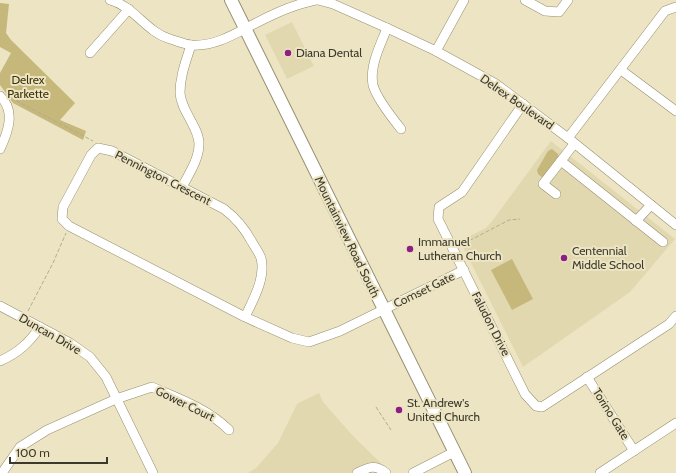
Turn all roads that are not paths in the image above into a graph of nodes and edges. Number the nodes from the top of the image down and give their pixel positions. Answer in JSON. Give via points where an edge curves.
{"nodes":[{"id":1,"x":110,"y":0,"type":"edge"},
{"id":2,"x":231,"y":0,"type":"edge"},
{"id":3,"x":316,"y":0,"type":"edge"},
{"id":4,"x":464,"y":0,"type":"edge"},
{"id":5,"x":525,"y":0,"type":"edge"},
{"id":6,"x":568,"y":0,"type":"edge"},
{"id":7,"x":676,"y":7,"type":"edge"},
{"id":8,"x":130,"y":9,"type":"junction"},
{"id":9,"x":387,"y":28,"type":"junction"},
{"id":10,"x":245,"y":29,"type":"junction"},
{"id":11,"x":191,"y":45,"type":"junction"},
{"id":12,"x":436,"y":51,"type":"junction"},
{"id":13,"x":90,"y":53,"type":"dead end"},
{"id":14,"x":621,"y":70,"type":"junction"},
{"id":15,"x":2,"y":98,"type":"edge"},
{"id":16,"x":523,"y":104,"type":"junction"},
{"id":17,"x":676,"y":111,"type":"edge"},
{"id":18,"x":401,"y":130,"type":"dead end"},
{"id":19,"x":571,"y":141,"type":"junction"},
{"id":20,"x":0,"y":149,"type":"edge"},
{"id":21,"x":561,"y":161,"type":"junction"},
{"id":22,"x":182,"y":187,"type":"junction"},
{"id":23,"x":556,"y":194,"type":"dead end"},
{"id":24,"x":651,"y":205,"type":"junction"},
{"id":25,"x":636,"y":221,"type":"junction"},
{"id":26,"x":676,"y":225,"type":"edge"},
{"id":27,"x":663,"y":242,"type":"dead end"},
{"id":28,"x":464,"y":270,"type":"junction"},
{"id":29,"x":0,"y":306,"type":"edge"},
{"id":30,"x":384,"y":309,"type":"junction"},
{"id":31,"x":676,"y":316,"type":"edge"},
{"id":32,"x":245,"y":317,"type":"junction"},
{"id":33,"x":40,"y":327,"type":"junction"},
{"id":34,"x":0,"y":361,"type":"edge"},
{"id":35,"x":587,"y":377,"type":"junction"},
{"id":36,"x":116,"y":399,"type":"junction"},
{"id":37,"x":676,"y":423,"type":"edge"},
{"id":38,"x":228,"y":430,"type":"dead end"},
{"id":39,"x":634,"y":451,"type":"junction"},
{"id":40,"x":454,"y":452,"type":"junction"},
{"id":41,"x":151,"y":472,"type":"edge"},
{"id":42,"x":2,"y":473,"type":"edge"},
{"id":43,"x":357,"y":473,"type":"edge"},
{"id":44,"x":386,"y":473,"type":"edge"},
{"id":45,"x":413,"y":473,"type":"edge"},
{"id":46,"x":465,"y":473,"type":"edge"},
{"id":47,"x":600,"y":473,"type":"edge"}],
"edges":[{"from":1,"to":8,"type":"street","name":"Delrex Boulevard"},
{"from":2,"to":10,"type":"main road","name":"Mountainview Road South"},
{"from":3,"to":9,"type":"street","name":"Delrex Boulevard","via":[[333,4]]},
{"from":3,"to":10,"type":"street","name":"Delrex Boulevard","via":[[303,2]]},
{"from":4,"to":12,"type":"street"},
{"from":5,"to":6,"type":"street","via":[[545,11],[559,12]]},
{"from":7,"to":14,"type":"street","via":[[665,12]]},
{"from":8,"to":11,"type":"street","name":"Delrex Boulevard","via":[[146,25],[165,38]]},
{"from":8,"to":13,"type":"street"},
{"from":9,"to":12,"type":"street","name":"Delrex Boulevard"},
{"from":9,"to":18,"type":"street","via":[[374,64],[373,84]]},
{"from":10,"to":11,"type":"street","name":"Delrex Boulevard","via":[[220,41]]},
{"from":10,"to":30,"type":"main road","name":"Mountainview Road South"},
{"from":11,"to":22,"type":"street","via":[[181,76],[180,94],[199,144],[196,161]]},
{"from":12,"to":16,"type":"street","name":"Delrex Boulevard","via":[[496,84]]},
{"from":14,"to":17,"type":"street"},
{"from":14,"to":19,"type":"street"},
{"from":15,"to":20,"type":"street","via":[[10,114],[7,134]]},
{"from":16,"to":19,"type":"street","name":"Delrex Boulevard"},
{"from":16,"to":28,"type":"street","name":"Faludon Drive","via":[[462,192],[439,208],[438,219]]},
{"from":19,"to":21,"type":"street"},
{"from":19,"to":24,"type":"street","name":"Delrex Boulevard"},
{"from":21,"to":23,"type":"street","via":[[543,184]]},
{"from":21,"to":25,"type":"street"},
{"from":22,"to":32,"type":"street","name":"Pennington Crescent","via":[[234,217],[261,258],[261,276],[257,291]]},
{"from":22,"to":32,"type":"street","name":"Pennington Crescent","via":[[112,151],[98,148],[91,155],[63,207],[62,219],[69,226]]},
{"from":24,"to":25,"type":"street"},
{"from":24,"to":26,"type":"street","name":"Delrex Boulevard"},
{"from":25,"to":27,"type":"street"},
{"from":28,"to":30,"type":"street","name":"Comset Gate"},
{"from":28,"to":35,"type":"street","name":"Faludon Drive","via":[[526,394],[536,406],[542,407]]},
{"from":29,"to":33,"type":"street","name":"Duncan Drive"},
{"from":30,"to":32,"type":"street","via":[[340,331],[309,342],[292,338]]},
{"from":30,"to":40,"type":"main road","name":"Mountainview Road South"},
{"from":31,"to":35,"type":"street","name":"Faludon Drive","via":[[669,324]]},
{"from":33,"to":34,"type":"street","via":[[27,344],[12,356]]},
{"from":33,"to":36,"type":"street","name":"Duncan Drive","via":[[70,343],[90,358],[106,377]]},
{"from":35,"to":39,"type":"street","name":"Torino Gate"},
{"from":36,"to":38,"type":"street","name":"Gower Court","via":[[152,387],[185,401],[220,421]]},
{"from":36,"to":41,"type":"street","name":"Duncan Drive"},
{"from":36,"to":42,"type":"street","name":"Gower Court","via":[[47,430],[20,447]]},
{"from":37,"to":39,"type":"street"},
{"from":39,"to":47,"type":"street"},
{"from":40,"to":45,"type":"street"},
{"from":40,"to":46,"type":"main road","name":"Mountainview Road South"},
{"from":43,"to":44,"type":"street","via":[[371,466],[379,467]]}]}
